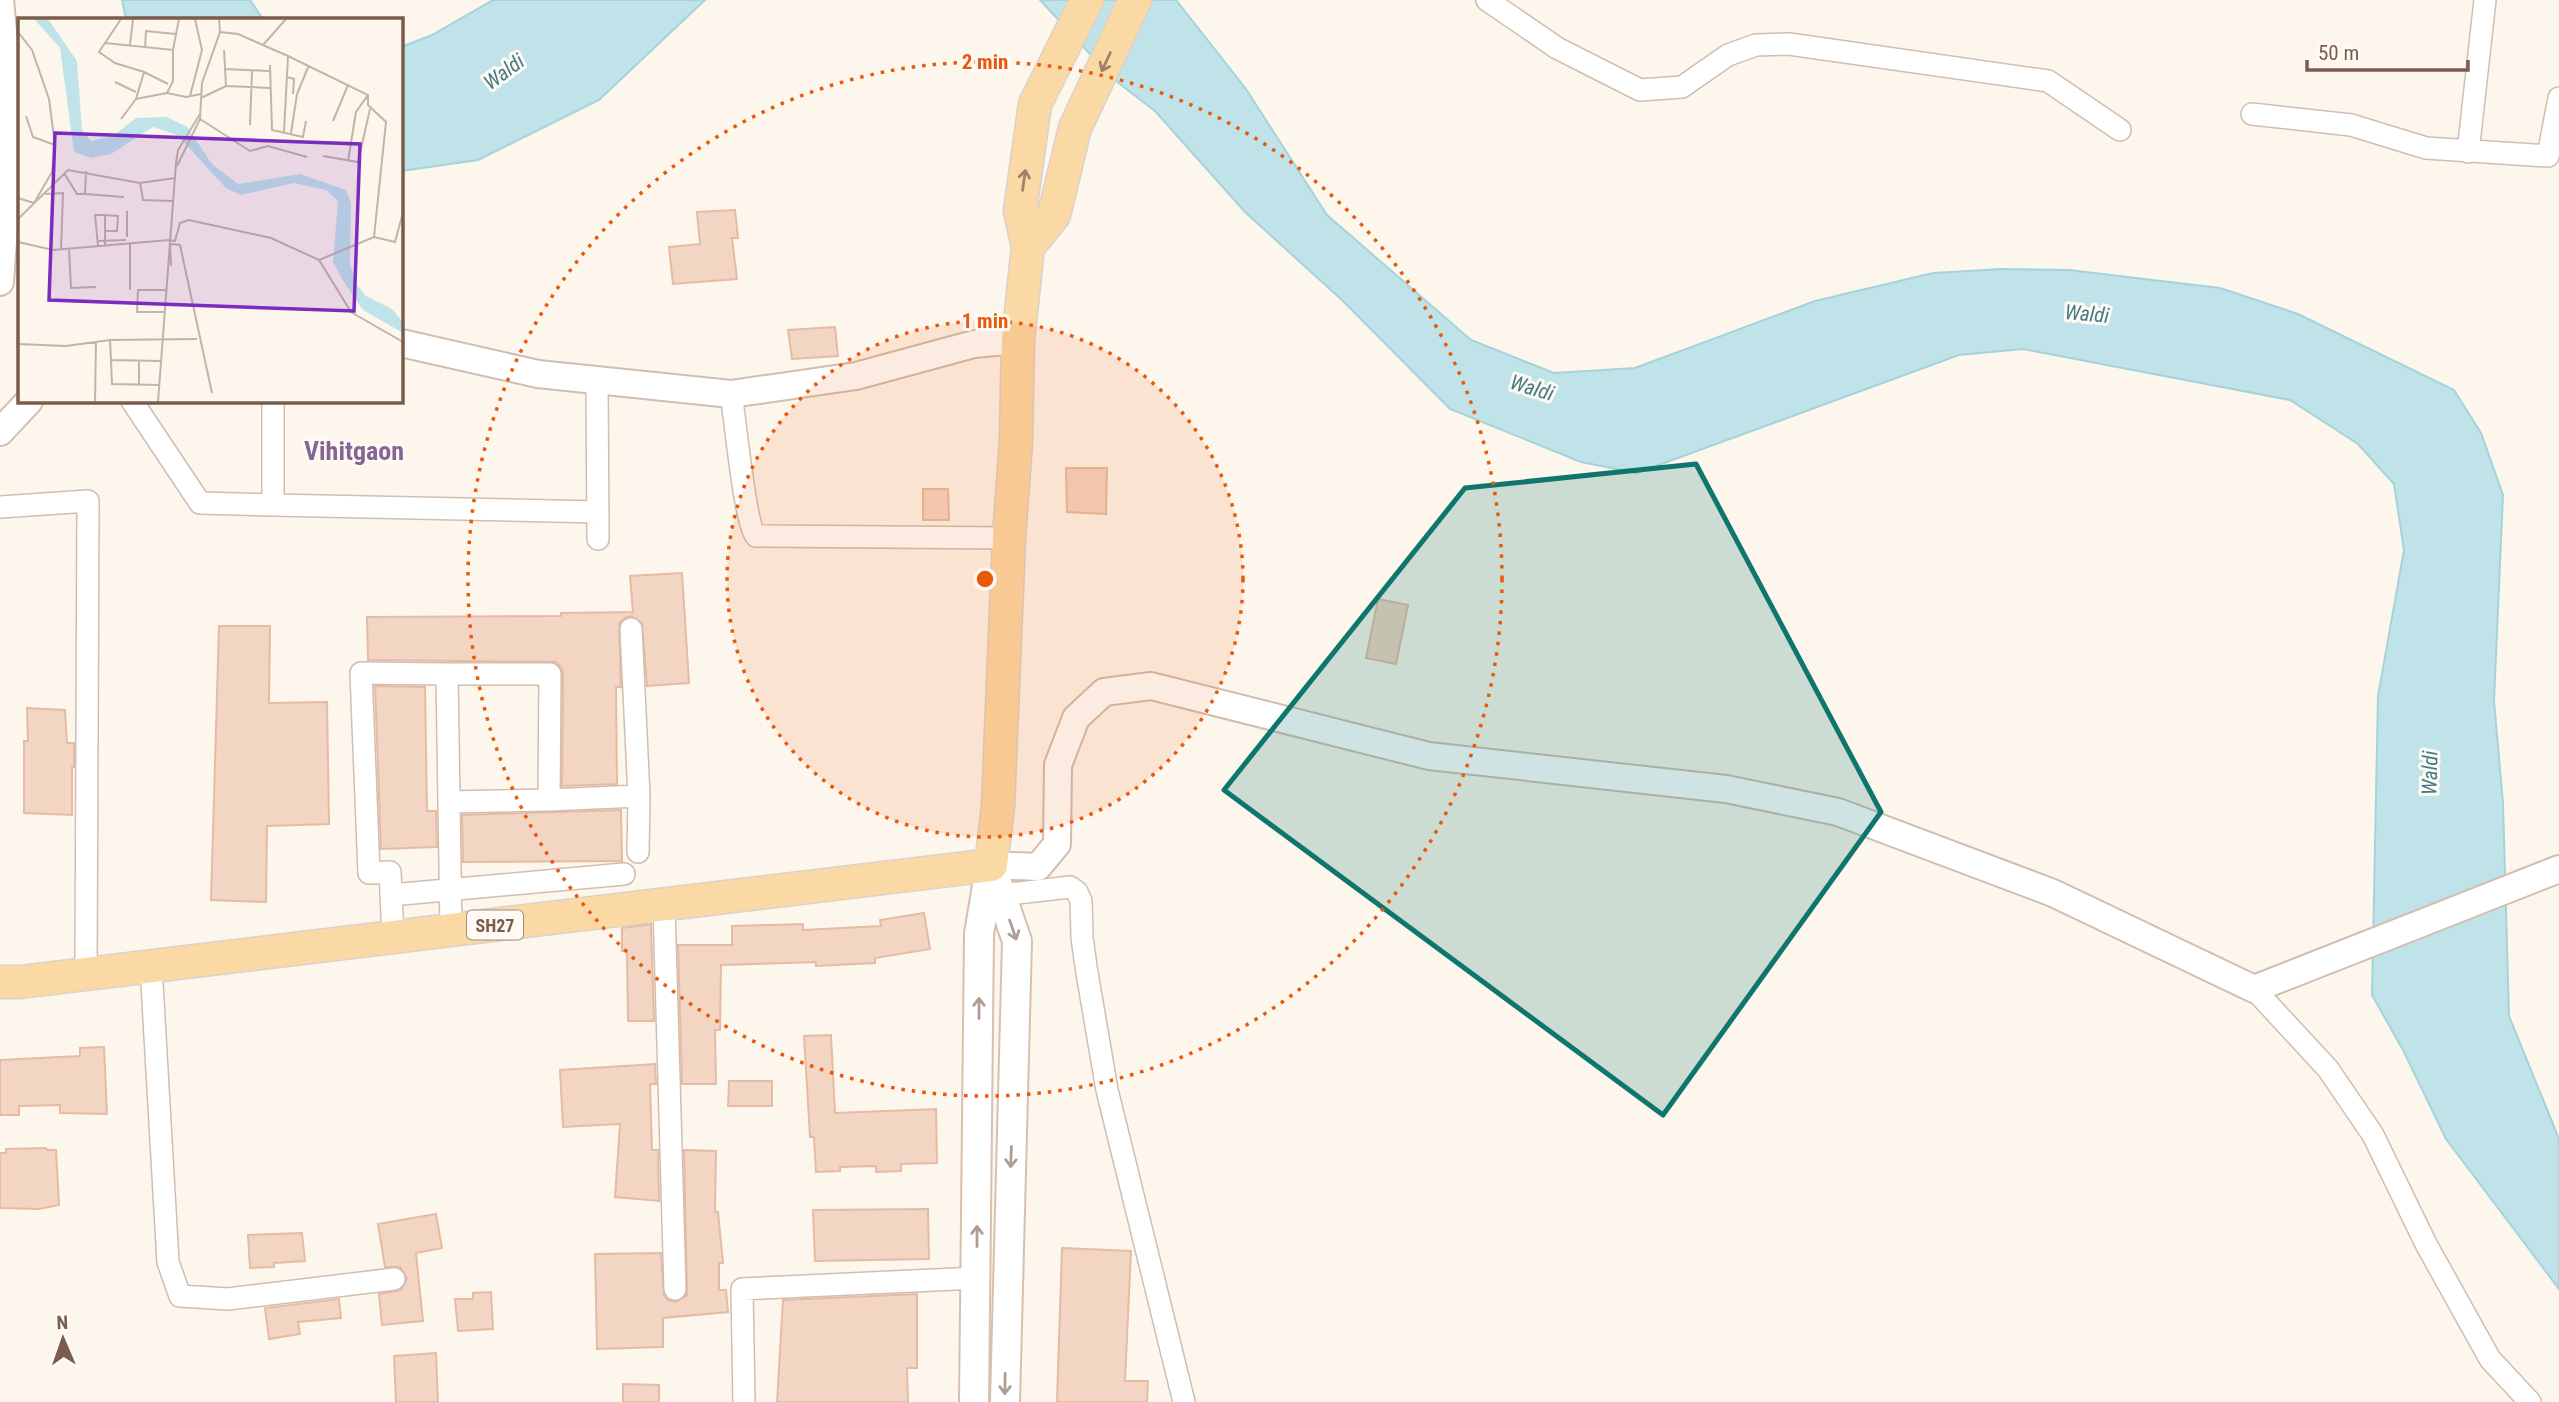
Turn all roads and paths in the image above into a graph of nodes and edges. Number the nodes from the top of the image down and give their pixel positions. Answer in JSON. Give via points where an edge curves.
{"nodes":[{"id":1,"x":0,"y":0,"type":"edge"},
{"id":2,"x":1087,"y":0,"type":"edge"},
{"id":3,"x":1135,"y":0,"type":"edge"},
{"id":4,"x":1487,"y":0,"type":"edge"},
{"id":5,"x":2485,"y":0,"type":"edge"},
{"id":6,"x":4,"y":94,"type":"edge"},
{"id":7,"x":2559,"y":98,"type":"edge"},
{"id":8,"x":2252,"y":114,"type":"dead end"},
{"id":9,"x":2120,"y":130,"type":"dead end"},
{"id":10,"x":2468,"y":152,"type":"junction"},
{"id":11,"x":1028,"y":247,"type":"junction"},
{"id":12,"x":0,"y":282,"type":"edge"},
{"id":13,"x":1017,"y":340,"type":"junction"},
{"id":14,"x":402,"y":343,"type":"edge"},
{"id":15,"x":597,"y":380,"type":"junction"},
{"id":16,"x":731,"y":394,"type":"junction"},
{"id":17,"x":28,"y":402,"type":"edge"},
{"id":18,"x":133,"y":402,"type":"edge"},
{"id":19,"x":273,"y":402,"type":"edge"},
{"id":20,"x":0,"y":432,"type":"edge"},
{"id":21,"x":273,"y":505,"type":"junction"},
{"id":22,"x":0,"y":507,"type":"edge"},
{"id":23,"x":598,"y":512,"type":"junction"},
{"id":24,"x":1009,"y":538,"type":"junction"},
{"id":25,"x":598,"y":539,"type":"dead end"},
{"id":26,"x":631,"y":629,"type":"dead end"},
{"id":27,"x":447,"y":674,"type":"junction"},
{"id":28,"x":639,"y":796,"type":"junction"},
{"id":29,"x":549,"y":800,"type":"junction"},
{"id":30,"x":449,"y":802,"type":"junction"},
{"id":31,"x":638,"y":852,"type":"dead end"},
{"id":32,"x":990,"y":865,"type":"junction"},
{"id":33,"x":2554,"y":871,"type":"edge"},
{"id":34,"x":624,"y":874,"type":"dead end"},
{"id":35,"x":451,"y":890,"type":"junction"},
{"id":36,"x":391,"y":895,"type":"junction"},
{"id":37,"x":1001,"y":895,"type":"junction"},
{"id":38,"x":664,"y":905,"type":"junction"},
{"id":39,"x":451,"y":930,"type":"junction"},
{"id":40,"x":393,"y":937,"type":"junction"},
{"id":41,"x":151,"y":966,"type":"junction"},
{"id":42,"x":86,"y":974,"type":"junction"},
{"id":43,"x":0,"y":982,"type":"edge"},
{"id":44,"x":2254,"y":989,"type":"junction"},
{"id":45,"x":977,"y":1278,"type":"junction"},
{"id":46,"x":394,"y":1279,"type":"dead end"},
{"id":47,"x":675,"y":1289,"type":"dead end"},
{"id":48,"x":744,"y":1402,"type":"edge"},
{"id":49,"x":974,"y":1402,"type":"edge"},
{"id":50,"x":1005,"y":1402,"type":"edge"},
{"id":51,"x":1184,"y":1402,"type":"edge"},
{"id":52,"x":2530,"y":1402,"type":"edge"}],
"edges":[{"from":1,"to":6,"type":"street"},
{"from":11,"to":2,"type":"main road","one_way":true,"via":[[1020,211],[1035,104]]},
{"from":3,"to":11,"type":"main road","one_way":true,"via":[[1075,128],[1054,215]]},
{"from":4,"to":9,"type":"street","via":[[1557,48],[1640,90],[1682,87],[1728,55],[1756,45],[1789,44],[2048,82]]},
{"from":5,"to":10,"type":"street"},
{"from":6,"to":12,"type":"street","via":[[7,187]]},
{"from":7,"to":10,"type":"street","via":[[2548,156]]},
{"from":8,"to":10,"type":"street","via":[[2351,125],[2426,148]]},
{"from":11,"to":13,"type":"main road"},
{"from":13,"to":16,"type":"street","via":[[974,344],[856,376]]},
{"from":13,"to":24,"type":"main road"},
{"from":14,"to":15,"type":"street","via":[[538,374]]},
{"from":15,"to":16,"type":"street"},
{"from":15,"to":23,"type":"street"},
{"from":16,"to":24,"type":"street","via":[[748,513],[756,536]]},
{"from":17,"to":20,"type":"street"},
{"from":18,"to":21,"type":"street","via":[[201,503]]},
{"from":19,"to":21,"type":"street"},
{"from":21,"to":23,"type":"street"},
{"from":22,"to":42,"type":"street","via":[[88,501]]},
{"from":23,"to":25,"type":"street"},
{"from":24,"to":32,"type":"main road","via":[[998,806]]},
{"from":26,"to":28,"type":"street"},
{"from":27,"to":29,"type":"street","via":[[550,674]]},
{"from":27,"to":30,"type":"street"},
{"from":27,"to":36,"type":"street","via":[[361,673],[369,873],[390,872]]},
{"from":28,"to":29,"type":"street"},
{"from":28,"to":31,"type":"street"},
{"from":29,"to":30,"type":"street"},
{"from":30,"to":35,"type":"street"},
{"from":32,"to":37,"type":"main road"},
{"from":32,"to":38,"type":"main road","number":"SH27"},
{"from":32,"to":44,"type":"street","via":[[1038,867],[1058,844],[1058,765],[1076,718],[1104,692],[1151,686],[1429,756],[1726,789],[1838,812],[2053,893]]},
{"from":45,"to":32,"type":"main road","one_way":true,"via":[[979,934]]},
{"from":33,"to":44,"type":"street"},
{"from":34,"to":35,"type":"street"},
{"from":35,"to":36,"type":"street"},
{"from":35,"to":39,"type":"street"},
{"from":36,"to":40,"type":"street"},
{"from":37,"to":50,"type":"main road","one_way":true,"via":[[1017,941]]},
{"from":37,"to":51,"type":"street","via":[[1070,887],[1082,901],[1082,937],[1107,1090]]},
{"from":38,"to":39,"type":"main road","number":"SH27"},
{"from":38,"to":47,"type":"street"},
{"from":39,"to":40,"type":"main road","number":"SH27"},
{"from":40,"to":41,"type":"main road","number":"SH27"},
{"from":41,"to":42,"type":"main road","number":"SH27"},
{"from":41,"to":46,"type":"street","via":[[168,1262],[180,1296],[228,1299]]},
{"from":42,"to":43,"type":"main road","number":"SH27"},
{"from":44,"to":52,"type":"street","via":[[2328,1069],[2373,1135],[2490,1359]]},
{"from":45,"to":48,"type":"street","via":[[742,1289]]},
{"from":45,"to":49,"type":"main road"}]}
